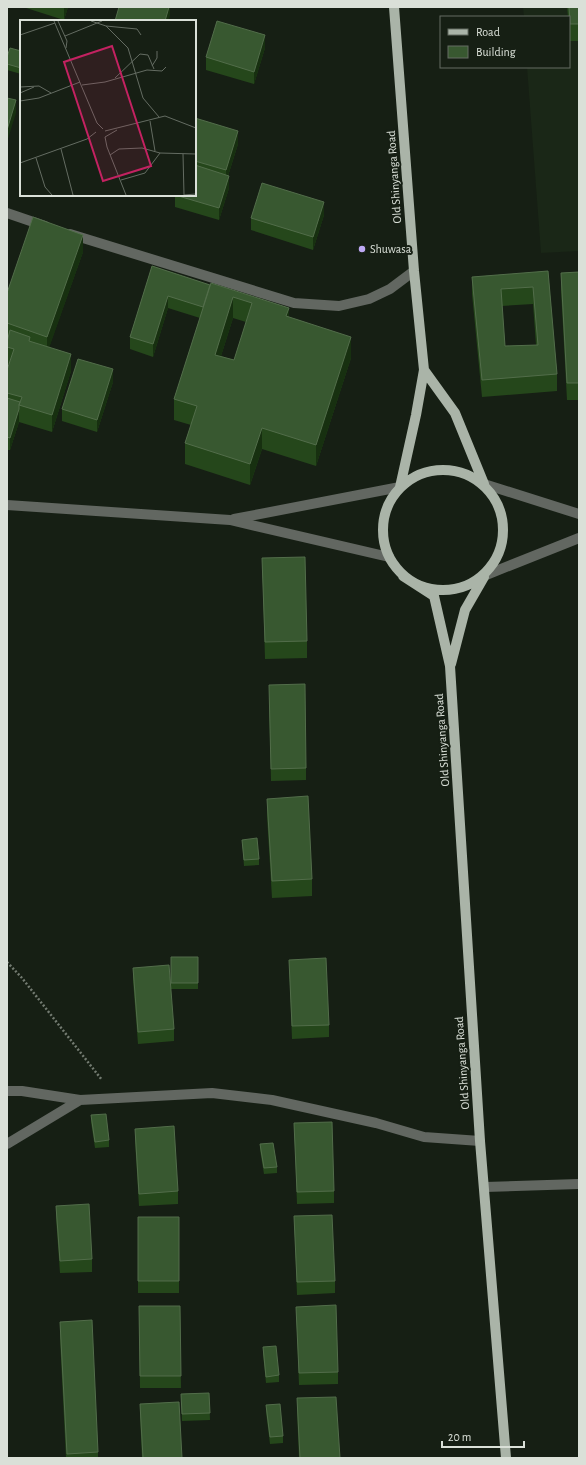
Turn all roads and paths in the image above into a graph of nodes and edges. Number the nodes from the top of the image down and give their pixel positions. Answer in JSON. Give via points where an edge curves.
{"nodes":[{"id":1,"x":394,"y":7,"type":"edge"},
{"id":2,"x":7,"y":214,"type":"edge"},
{"id":3,"x":414,"y":271,"type":"junction"},
{"id":4,"x":424,"y":370,"type":"junction"},
{"id":5,"x":484,"y":484,"type":"junction"},
{"id":6,"x":400,"y":487,"type":"junction"},
{"id":7,"x":7,"y":505,"type":"edge"},
{"id":8,"x":579,"y":514,"type":"edge"},
{"id":9,"x":230,"y":520,"type":"junction"},
{"id":10,"x":579,"y":538,"type":"edge"},
{"id":11,"x":388,"y":557,"type":"junction"},
{"id":12,"x":486,"y":575,"type":"junction"},
{"id":13,"x":403,"y":576,"type":"junction"},
{"id":14,"x":450,"y":666,"type":"junction"},
{"id":15,"x":7,"y":962,"type":"edge"},
{"id":16,"x":7,"y":1091,"type":"edge"},
{"id":17,"x":117,"y":1098,"type":"junction"},
{"id":18,"x":80,"y":1100,"type":"junction"},
{"id":19,"x":480,"y":1141,"type":"junction"},
{"id":20,"x":7,"y":1144,"type":"edge"},
{"id":21,"x":579,"y":1184,"type":"edge"},
{"id":22,"x":485,"y":1187,"type":"junction"},
{"id":23,"x":506,"y":1458,"type":"edge"}],
"edges":[{"from":1,"to":3,"type":"main road","name":"Old Shinyanga Road"},
{"from":2,"to":3,"type":"street","via":[[294,303],[338,306],[369,299],[390,290]]},
{"from":3,"to":4,"type":"main road","name":"Old Shinyanga Road"},
{"from":4,"to":5,"type":"main road","name":"Old Shinyanga Road","via":[[456,412]]},
{"from":4,"to":6,"type":"main road","name":"Old Shinyanga Road"},
{"from":5,"to":6,"type":"main road","name":"Old Shinyanga Road","via":[[464,473],[441,469],[419,474]]},
{"from":5,"to":8,"type":"street"},
{"from":5,"to":12,"type":"main road","name":"Old Shinyanga Road","via":[[499,505],[504,529],[500,554]]},
{"from":6,"to":9,"type":"street"},
{"from":6,"to":11,"type":"main road","name":"Old Shinyanga Road","via":[[386,508],[382,532]]},
{"from":7,"to":9,"type":"street"},
{"from":9,"to":11,"type":"street"},
{"from":10,"to":12,"type":"street"},
{"from":11,"to":13,"type":"main road","name":"Old Shinyanga Road"},
{"from":12,"to":13,"type":"main road","name":"Old Shinyanga Road","via":[[467,587],[444,591],[422,587]]},
{"from":12,"to":14,"type":"main road","name":"Old Shinyanga Road","via":[[465,610]]},
{"from":13,"to":14,"type":"main road","name":"Old Shinyanga Road","via":[[434,596]]},
{"from":14,"to":19,"type":"main road","name":"Old Shinyanga Road"},
{"from":15,"to":17,"type":"path"},
{"from":16,"to":18,"type":"street"},
{"from":17,"to":18,"type":"street"},
{"from":17,"to":19,"type":"street","via":[[212,1094],[272,1100],[376,1123],[424,1137]]},
{"from":18,"to":20,"type":"street"},
{"from":19,"to":22,"type":"main road","name":"Old Shinyanga Road"},
{"from":21,"to":22,"type":"street"},
{"from":22,"to":23,"type":"main road","name":"Old Shinyanga Road"}]}
